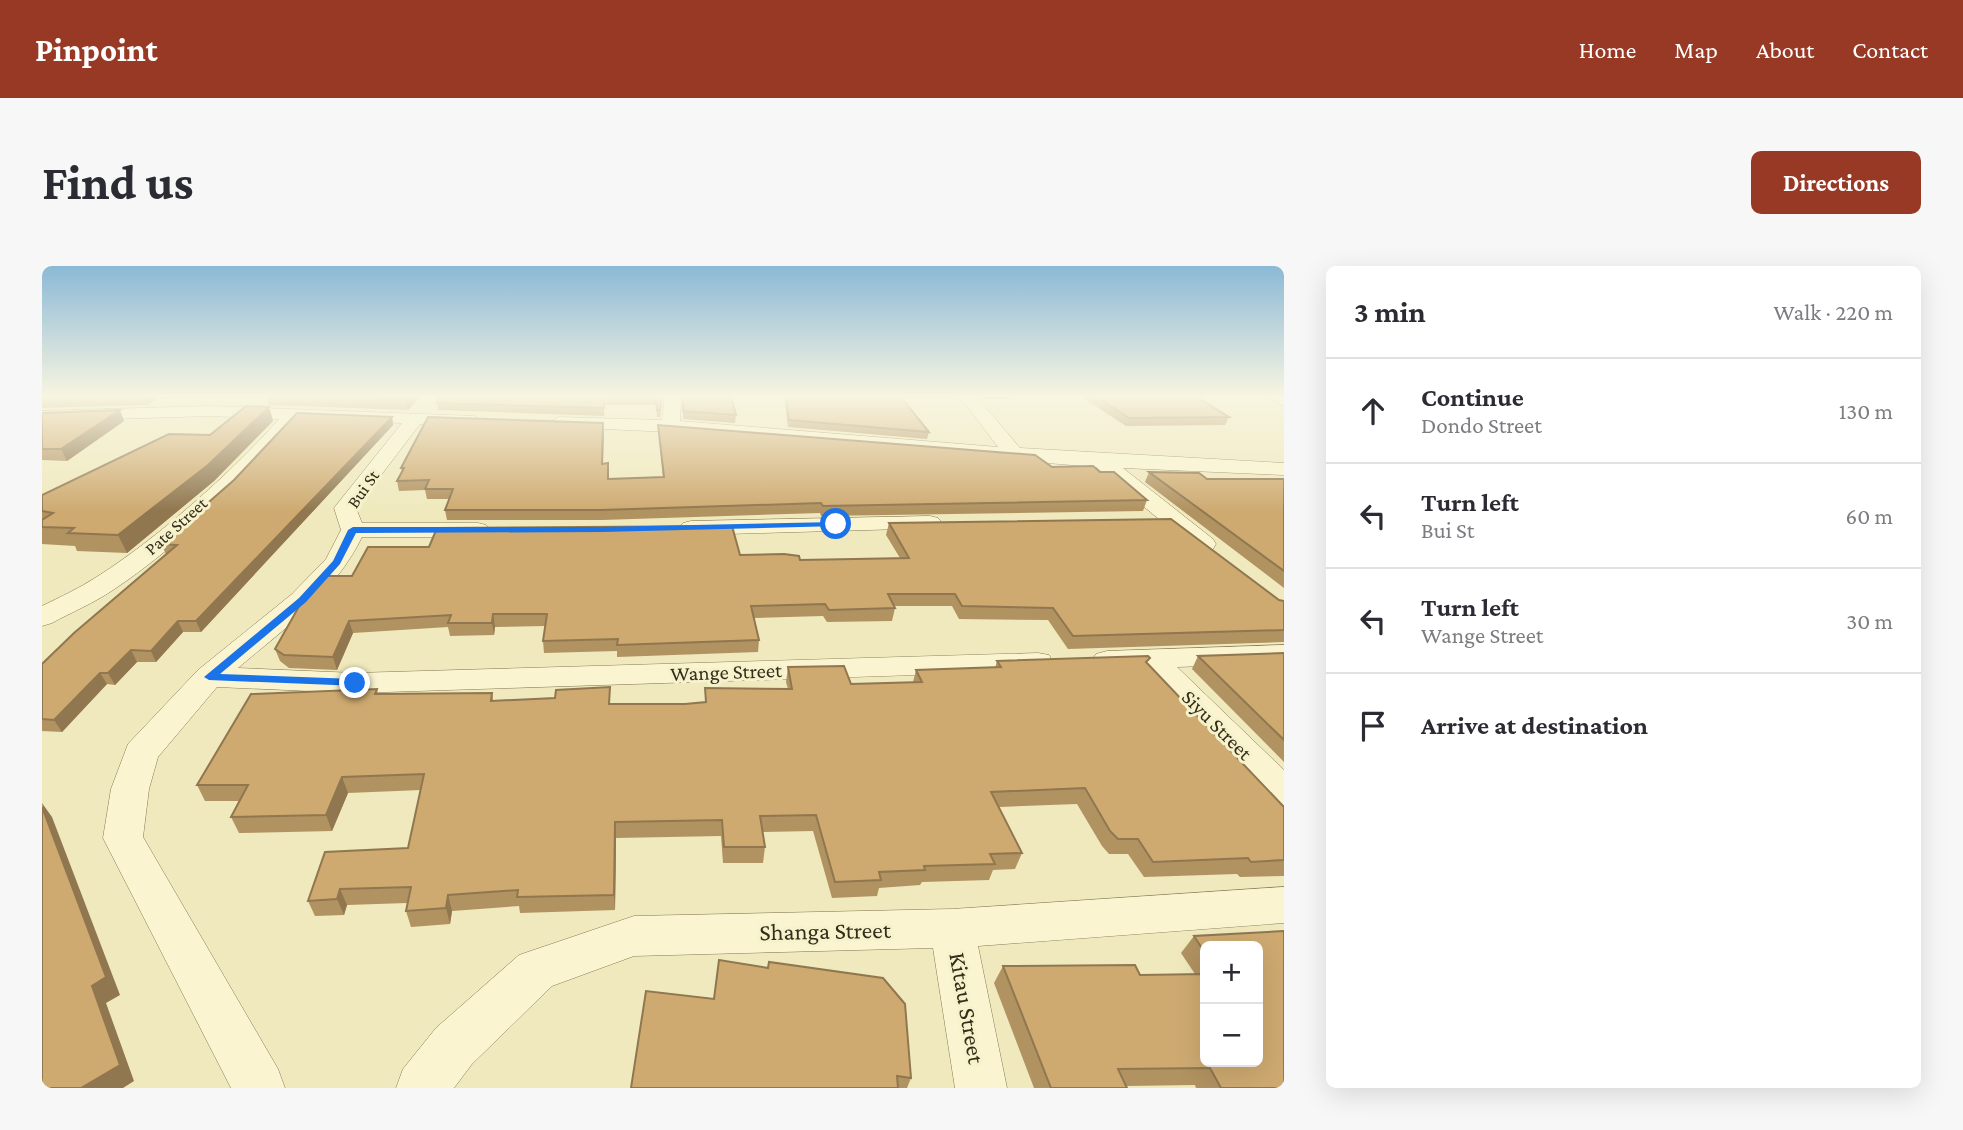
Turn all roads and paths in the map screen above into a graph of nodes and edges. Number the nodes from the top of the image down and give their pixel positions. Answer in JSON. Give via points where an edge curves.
{"nodes":[{"id":1,"x":280,"y":434,"type":"edge"},
{"id":2,"x":402,"y":434,"type":"edge"},
{"id":3,"x":781,"y":434,"type":"edge"},
{"id":4,"x":999,"y":434,"type":"edge"},
{"id":5,"x":1013,"y":452,"type":"junction"},
{"id":6,"x":1102,"y":461,"type":"junction"},
{"id":7,"x":1284,"y":470,"type":"edge"},
{"id":8,"x":1146,"y":520,"type":"edge"},
{"id":9,"x":1172,"y":520,"type":"junction"},
{"id":10,"x":957,"y":523,"type":"edge"},
{"id":11,"x":671,"y":528,"type":"edge"},
{"id":12,"x":353,"y":530,"type":"junction"},
{"id":13,"x":505,"y":530,"type":"edge"},
{"id":14,"x":1217,"y":554,"type":"edge"},
{"id":15,"x":42,"y":617,"type":"edge"},
{"id":16,"x":1284,"y":654,"type":"edge"},
{"id":17,"x":1150,"y":658,"type":"junction"},
{"id":18,"x":209,"y":677,"type":"junction"},
{"id":19,"x":1284,"y":793,"type":"edge"},
{"id":20,"x":1284,"y":905,"type":"edge"},
{"id":21,"x":952,"y":928,"type":"junction"},
{"id":22,"x":259,"y":1088,"type":"edge"},
{"id":23,"x":422,"y":1088,"type":"edge"},
{"id":24,"x":981,"y":1088,"type":"edge"}],
"edges":[{"from":1,"to":15,"type":"street","name":"Pate Street","via":[[156,547],[103,585]]},
{"from":2,"to":12,"type":"street","name":"Bui St","via":[[345,508]]},
{"from":3,"to":5,"type":"street"},
{"from":4,"to":5,"type":"street"},
{"from":5,"to":6,"type":"street"},
{"from":6,"to":7,"type":"street"},
{"from":6,"to":9,"type":"street"},
{"from":8,"to":9,"type":"street"},
{"from":9,"to":14,"type":"street"},
{"from":10,"to":11,"type":"street"},
{"from":12,"to":13,"type":"street"},
{"from":12,"to":18,"type":"street","name":"Bui St","via":[[337,562],[302,600]]},
{"from":16,"to":17,"type":"street","name":"Wange Street"},
{"from":17,"to":18,"type":"street","name":"Wange Street","via":[[355,683]]},
{"from":17,"to":19,"type":"street","name":"Siyu Street"},
{"from":18,"to":22,"type":"street","name":"Bui St","via":[[141,753],[123,838]]},
{"from":20,"to":21,"type":"street","name":"Shanga Street"},
{"from":21,"to":23,"type":"street","name":"Shanga Street","via":[[634,936],[536,970],[454,1046]]},
{"from":21,"to":24,"type":"street","name":"Kitau Street"}]}
